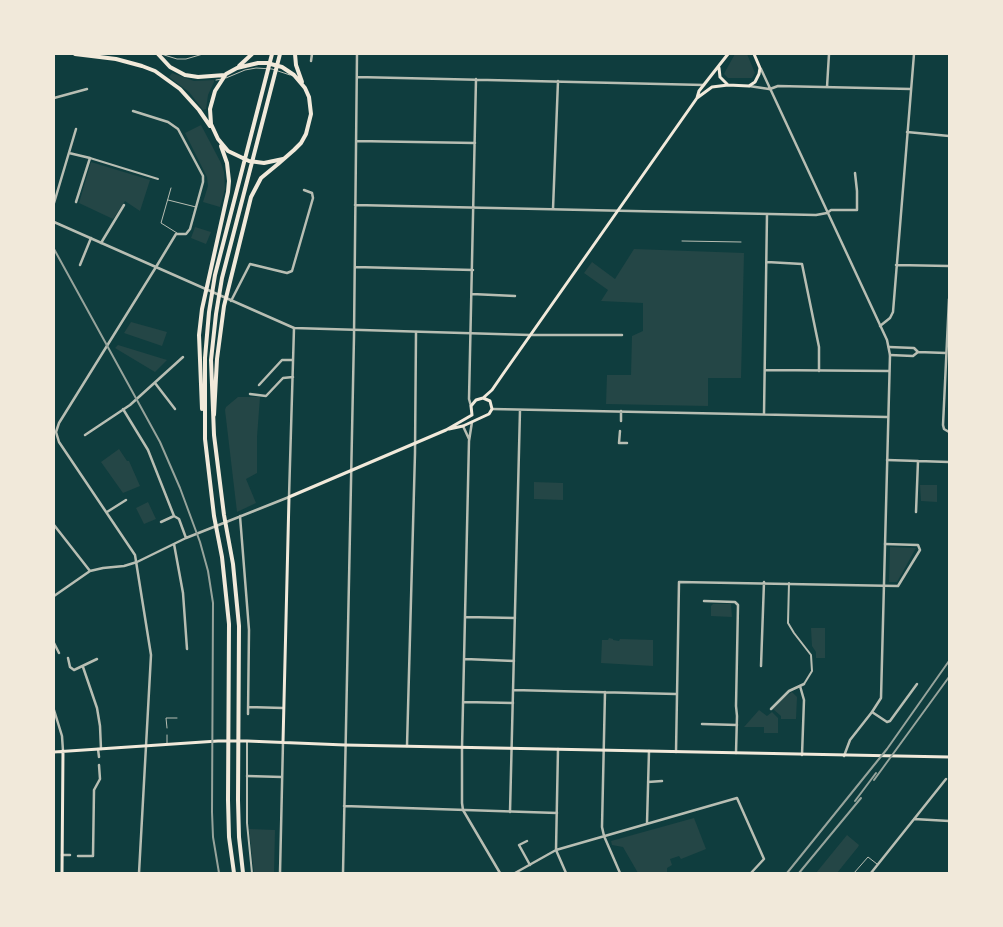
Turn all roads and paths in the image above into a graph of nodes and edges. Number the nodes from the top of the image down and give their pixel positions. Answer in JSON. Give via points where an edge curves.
{"nodes":[{"id":1,"x":75,"y":54,"type":"edge"},
{"id":2,"x":160,"y":54,"type":"edge"},
{"id":3,"x":203,"y":54,"type":"edge"},
{"id":4,"x":252,"y":54,"type":"edge"},
{"id":5,"x":272,"y":54,"type":"edge"},
{"id":6,"x":280,"y":54,"type":"edge"},
{"id":7,"x":295,"y":54,"type":"edge"},
{"id":8,"x":312,"y":54,"type":"edge"},
{"id":9,"x":357,"y":54,"type":"edge"},
{"id":10,"x":728,"y":54,"type":"edge"},
{"id":11,"x":754,"y":54,"type":"edge"},
{"id":12,"x":829,"y":54,"type":"edge"},
{"id":13,"x":914,"y":54,"type":"edge"},
{"id":14,"x":311,"y":61,"type":"dead end"},
{"id":15,"x":719,"y":67,"type":"junction"},
{"id":16,"x":237,"y":68,"type":"junction"},
{"id":17,"x":760,"y":68,"type":"junction"},
{"id":18,"x":226,"y":74,"type":"junction"},
{"id":19,"x":290,"y":75,"type":"dead end"},
{"id":20,"x":357,"y":77,"type":"junction"},
{"id":21,"x":216,"y":80,"type":"dead end"},
{"id":22,"x":476,"y":80,"type":"junction"},
{"id":23,"x":558,"y":81,"type":"junction"},
{"id":24,"x":704,"y":85,"type":"junction"},
{"id":25,"x":728,"y":85,"type":"junction"},
{"id":26,"x":749,"y":86,"type":"junction"},
{"id":27,"x":305,"y":88,"type":"junction"},
{"id":28,"x":827,"y":88,"type":"junction"},
{"id":29,"x":87,"y":89,"type":"dead end"},
{"id":30,"x":769,"y":90,"type":"junction"},
{"id":31,"x":911,"y":90,"type":"junction"},
{"id":32,"x":54,"y":98,"type":"edge"},
{"id":33,"x":697,"y":98,"type":"junction"},
{"id":34,"x":133,"y":111,"type":"dead end"},
{"id":35,"x":76,"y":129,"type":"dead end"},
{"id":36,"x":214,"y":132,"type":"junction"},
{"id":37,"x":907,"y":132,"type":"junction"},
{"id":38,"x":949,"y":136,"type":"edge"},
{"id":39,"x":218,"y":140,"type":"junction"},
{"id":40,"x":356,"y":141,"type":"junction"},
{"id":41,"x":475,"y":144,"type":"junction"},
{"id":42,"x":69,"y":152,"type":"junction"},
{"id":43,"x":90,"y":158,"type":"junction"},
{"id":44,"x":283,"y":159,"type":"junction"},
{"id":45,"x":855,"y":173,"type":"dead end"},
{"id":46,"x":158,"y":178,"type":"dead end"},
{"id":47,"x":171,"y":188,"type":"dead end"},
{"id":48,"x":304,"y":190,"type":"dead end"},
{"id":49,"x":168,"y":199,"type":"junction"},
{"id":50,"x":76,"y":202,"type":"dead end"},
{"id":51,"x":54,"y":203,"type":"edge"},
{"id":52,"x":124,"y":205,"type":"dead end"},
{"id":53,"x":355,"y":205,"type":"junction"},
{"id":54,"x":197,"y":207,"type":"junction"},
{"id":55,"x":474,"y":208,"type":"junction"},
{"id":56,"x":552,"y":209,"type":"junction"},
{"id":57,"x":618,"y":211,"type":"junction"},
{"id":58,"x":767,"y":214,"type":"junction"},
{"id":59,"x":827,"y":214,"type":"junction"},
{"id":60,"x":54,"y":222,"type":"edge"},
{"id":61,"x":177,"y":233,"type":"junction"},
{"id":62,"x":90,"y":238,"type":"junction"},
{"id":63,"x":682,"y":241,"type":"dead end"},
{"id":64,"x":740,"y":242,"type":"dead end"},
{"id":65,"x":101,"y":243,"type":"junction"},
{"id":66,"x":766,"y":262,"type":"junction"},
{"id":67,"x":80,"y":265,"type":"dead end"},
{"id":68,"x":896,"y":265,"type":"junction"},
{"id":69,"x":949,"y":266,"type":"edge"},
{"id":70,"x":156,"y":267,"type":"junction"},
{"id":71,"x":354,"y":267,"type":"junction"},
{"id":72,"x":473,"y":270,"type":"junction"},
{"id":73,"x":472,"y":294,"type":"junction"},
{"id":74,"x":515,"y":296,"type":"dead end"},
{"id":75,"x":949,"y":300,"type":"edge"},
{"id":76,"x":231,"y":301,"type":"junction"},
{"id":77,"x":949,"y":324,"type":"edge"},
{"id":78,"x":880,"y":326,"type":"junction"},
{"id":79,"x":294,"y":328,"type":"junction"},
{"id":80,"x":354,"y":330,"type":"junction"},
{"id":81,"x":416,"y":332,"type":"junction"},
{"id":82,"x":470,"y":333,"type":"junction"},
{"id":83,"x":531,"y":335,"type":"junction"},
{"id":84,"x":622,"y":335,"type":"dead end"},
{"id":85,"x":889,"y":347,"type":"junction"},
{"id":86,"x":918,"y":352,"type":"junction"},
{"id":87,"x":946,"y":353,"type":"junction"},
{"id":88,"x":890,"y":355,"type":"junction"},
{"id":89,"x":182,"y":357,"type":"dead end"},
{"id":90,"x":293,"y":360,"type":"junction"},
{"id":91,"x":765,"y":370,"type":"junction"},
{"id":92,"x":819,"y":371,"type":"junction"},
{"id":93,"x":890,"y":372,"type":"junction"},
{"id":94,"x":293,"y":377,"type":"junction"},
{"id":95,"x":155,"y":383,"type":"junction"},
{"id":96,"x":945,"y":383,"type":"junction"},
{"id":97,"x":949,"y":383,"type":"edge"},
{"id":98,"x":259,"y":384,"type":"dead end"},
{"id":99,"x":492,"y":390,"type":"junction"},
{"id":100,"x":250,"y":394,"type":"dead end"},
{"id":101,"x":469,"y":395,"type":"junction"},
{"id":102,"x":483,"y":398,"type":"junction"},
{"id":103,"x":476,"y":400,"type":"junction"},
{"id":104,"x":490,"y":401,"type":"junction"},
{"id":105,"x":471,"y":406,"type":"junction"},
{"id":106,"x":124,"y":409,"type":"junction"},
{"id":107,"x":175,"y":409,"type":"dead end"},
{"id":108,"x":492,"y":409,"type":"junction"},
{"id":109,"x":520,"y":410,"type":"junction"},
{"id":110,"x":621,"y":412,"type":"junction"},
{"id":111,"x":764,"y":414,"type":"junction"},
{"id":112,"x":472,"y":415,"type":"junction"},
{"id":113,"x":887,"y":417,"type":"junction"},
{"id":114,"x":479,"y":418,"type":"junction"},
{"id":115,"x":621,"y":421,"type":"dead end"},
{"id":116,"x":472,"y":422,"type":"junction"},
{"id":117,"x":463,"y":426,"type":"junction"},
{"id":118,"x":446,"y":430,"type":"junction"},
{"id":119,"x":620,"y":431,"type":"dead end"},
{"id":120,"x":949,"y":432,"type":"edge"},
{"id":121,"x":85,"y":435,"type":"dead end"},
{"id":122,"x":214,"y":435,"type":"junction"},
{"id":123,"x":204,"y":439,"type":"junction"},
{"id":124,"x":469,"y":440,"type":"junction"},
{"id":125,"x":627,"y":443,"type":"dead end"},
{"id":126,"x":415,"y":444,"type":"junction"},
{"id":127,"x":887,"y":460,"type":"junction"},
{"id":128,"x":918,"y":461,"type":"junction"},
{"id":129,"x":949,"y":462,"type":"edge"},
{"id":130,"x":351,"y":471,"type":"junction"},
{"id":131,"x":289,"y":497,"type":"junction"},
{"id":132,"x":126,"y":500,"type":"dead end"},
{"id":133,"x":107,"y":512,"type":"junction"},
{"id":134,"x":916,"y":512,"type":"dead end"},
{"id":135,"x":174,"y":516,"type":"junction"},
{"id":136,"x":240,"y":516,"type":"junction"},
{"id":137,"x":160,"y":522,"type":"dead end"},
{"id":138,"x":54,"y":525,"type":"edge"},
{"id":139,"x":186,"y":538,"type":"junction"},
{"id":140,"x":174,"y":544,"type":"junction"},
{"id":141,"x":885,"y":544,"type":"junction"},
{"id":142,"x":137,"y":562,"type":"junction"},
{"id":143,"x":90,"y":571,"type":"junction"},
{"id":144,"x":764,"y":582,"type":"junction"},
{"id":145,"x":788,"y":583,"type":"junction"},
{"id":146,"x":884,"y":585,"type":"junction"},
{"id":147,"x":54,"y":596,"type":"edge"},
{"id":148,"x":704,"y":601,"type":"dead end"},
{"id":149,"x":466,"y":617,"type":"junction"},
{"id":150,"x":515,"y":618,"type":"junction"},
{"id":151,"x":54,"y":643,"type":"edge"},
{"id":152,"x":187,"y":649,"type":"dead end"},
{"id":153,"x":59,"y":653,"type":"dead end"},
{"id":154,"x":68,"y":658,"type":"dead end"},
{"id":155,"x":97,"y":659,"type":"dead end"},
{"id":156,"x":465,"y":659,"type":"junction"},
{"id":157,"x":514,"y":661,"type":"junction"},
{"id":158,"x":761,"y":666,"type":"dead end"},
{"id":159,"x":83,"y":667,"type":"junction"},
{"id":160,"x":804,"y":684,"type":"joint"},
{"id":161,"x":917,"y":684,"type":"dead end"},
{"id":162,"x":800,"y":686,"type":"junction"},
{"id":163,"x":514,"y":690,"type":"junction"},
{"id":164,"x":605,"y":692,"type":"junction"},
{"id":165,"x":676,"y":694,"type":"junction"},
{"id":166,"x":464,"y":702,"type":"junction"},
{"id":167,"x":513,"y":703,"type":"junction"},
{"id":168,"x":248,"y":707,"type":"junction"},
{"id":169,"x":283,"y":708,"type":"junction"},
{"id":170,"x":771,"y":709,"type":"dead end"},
{"id":171,"x":54,"y":710,"type":"edge"},
{"id":172,"x":872,"y":712,"type":"junction"},
{"id":173,"x":248,"y":714,"type":"dead end"},
{"id":174,"x":177,"y":718,"type":"dead end"},
{"id":175,"x":702,"y":724,"type":"dead end"},
{"id":176,"x":737,"y":725,"type":"junction"},
{"id":177,"x":167,"y":728,"type":"dead end"},
{"id":178,"x":167,"y":735,"type":"dead end"},
{"id":179,"x":247,"y":741,"type":"junction"},
{"id":180,"x":283,"y":742,"type":"junction"},
{"id":181,"x":167,"y":745,"type":"junction"},
{"id":182,"x":345,"y":745,"type":"junction"},
{"id":183,"x":146,"y":746,"type":"junction"},
{"id":184,"x":407,"y":746,"type":"junction"},
{"id":185,"x":462,"y":748,"type":"junction"},
{"id":186,"x":512,"y":748,"type":"junction"},
{"id":187,"x":100,"y":749,"type":"junction"},
{"id":188,"x":558,"y":749,"type":"junction"},
{"id":189,"x":605,"y":750,"type":"junction"},
{"id":190,"x":63,"y":751,"type":"junction"},
{"id":191,"x":649,"y":751,"type":"junction"},
{"id":192,"x":54,"y":752,"type":"edge"},
{"id":193,"x":676,"y":752,"type":"junction"},
{"id":194,"x":736,"y":753,"type":"junction"},
{"id":195,"x":802,"y":755,"type":"junction"},
{"id":196,"x":844,"y":756,"type":"junction"},
{"id":197,"x":99,"y":757,"type":"dead end"},
{"id":198,"x":949,"y":757,"type":"edge"},
{"id":199,"x":99,"y":765,"type":"dead end"},
{"id":200,"x":247,"y":776,"type":"junction"},
{"id":201,"x":282,"y":778,"type":"junction"},
{"id":202,"x":946,"y":779,"type":"dead end"},
{"id":203,"x":662,"y":781,"type":"dead end"},
{"id":204,"x":648,"y":782,"type":"junction"},
{"id":205,"x":344,"y":806,"type":"junction"},
{"id":206,"x":463,"y":810,"type":"junction"},
{"id":207,"x":510,"y":812,"type":"junction"},
{"id":208,"x":557,"y":813,"type":"junction"},
{"id":209,"x":914,"y":819,"type":"junction"},
{"id":210,"x":949,"y":821,"type":"edge"},
{"id":211,"x":647,"y":823,"type":"junction"},
{"id":212,"x":604,"y":836,"type":"junction"},
{"id":213,"x":527,"y":842,"type":"dead end"},
{"id":214,"x":556,"y":850,"type":"junction"},
{"id":215,"x":62,"y":855,"type":"junction"},
{"id":216,"x":70,"y":855,"type":"dead end"},
{"id":217,"x":78,"y":856,"type":"dead end"},
{"id":218,"x":878,"y":864,"type":"junction"},
{"id":219,"x":530,"y":865,"type":"junction"},
{"id":220,"x":62,"y":873,"type":"edge"},
{"id":221,"x":139,"y":873,"type":"edge"},
{"id":222,"x":234,"y":873,"type":"edge"},
{"id":223,"x":243,"y":873,"type":"edge"},
{"id":224,"x":252,"y":873,"type":"edge"},
{"id":225,"x":280,"y":873,"type":"edge"},
{"id":226,"x":343,"y":873,"type":"edge"},
{"id":227,"x":500,"y":873,"type":"edge"},
{"id":228,"x":515,"y":873,"type":"edge"},
{"id":229,"x":566,"y":873,"type":"edge"},
{"id":230,"x":620,"y":873,"type":"edge"},
{"id":231,"x":751,"y":873,"type":"edge"},
{"id":232,"x":854,"y":873,"type":"edge"},
{"id":233,"x":871,"y":873,"type":"edge"}],
"edges":[{"from":1,"to":36,"type":"highway","via":[[142,66],[168,80],[190,99]]},
{"from":2,"to":3,"type":"lane","via":[[186,60]]},
{"from":2,"to":18,"type":"highway","via":[[170,67],[185,75],[212,77]]},
{"from":4,"to":16,"type":"highway"},
{"from":5,"to":123,"type":"highway","via":[[213,284],[205,358]]},
{"from":6,"to":122,"type":"highway","via":[[231,240],[216,314],[211,360]]},
{"from":7,"to":27,"type":"highway"},
{"from":8,"to":14,"type":"street"},
{"from":9,"to":20,"type":"street"},
{"from":10,"to":15,"type":"main road"},
{"from":11,"to":17,"type":"main road"},
{"from":12,"to":28,"type":"street"},
{"from":13,"to":31,"type":"street"},
{"from":15,"to":24,"type":"main road"},
{"from":15,"to":25,"type":"main road","via":[[720,77]]},
{"from":16,"to":18,"type":"highway"},
{"from":16,"to":27,"type":"highway","via":[[258,63],[275,65],[288,70]]},
{"from":17,"to":26,"type":"main road","via":[[758,78]]},
{"from":17,"to":30,"type":"street"},
{"from":18,"to":36,"type":"highway","via":[[212,100],[210,116]]},
{"from":19,"to":21,"type":"lane","via":[[256,68]]},
{"from":20,"to":22,"type":"street"},
{"from":20,"to":40,"type":"street"},
{"from":22,"to":23,"type":"street"},
{"from":22,"to":41,"type":"street"},
{"from":23,"to":24,"type":"street"},
{"from":23,"to":56,"type":"street"},
{"from":24,"to":33,"type":"main road"},
{"from":25,"to":26,"type":"main road"},
{"from":25,"to":33,"type":"main road","via":[[709,88]]},
{"from":26,"to":30,"type":"street"},
{"from":27,"to":44,"type":"highway","via":[[310,106],[310,125],[301,143]]},
{"from":28,"to":30,"type":"street","via":[[778,86]]},
{"from":28,"to":31,"type":"street"},
{"from":29,"to":32,"type":"street"},
{"from":30,"to":59,"type":"street"},
{"from":31,"to":37,"type":"street"},
{"from":33,"to":57,"type":"main road"},
{"from":34,"to":54,"type":"street","via":[[168,122],[178,129],[203,176]]},
{"from":35,"to":42,"type":"street"},
{"from":36,"to":39,"type":"highway"},
{"from":37,"to":38,"type":"street"},
{"from":37,"to":68,"type":"street"},
{"from":39,"to":44,"type":"highway","via":[[228,151],[249,162]]},
{"from":39,"to":123,"type":"highway","via":[[225,156],[229,181],[203,300],[199,335]]},
{"from":40,"to":41,"type":"street"},
{"from":40,"to":53,"type":"street"},
{"from":41,"to":55,"type":"street"},
{"from":42,"to":43,"type":"street"},
{"from":42,"to":51,"type":"street"},
{"from":43,"to":46,"type":"street"},
{"from":43,"to":50,"type":"street"},
{"from":44,"to":122,"type":"highway","via":[[255,187],[237,250],[217,358]]},
{"from":45,"to":59,"type":"street","via":[[857,210],[831,210]]},
{"from":47,"to":49,"type":"lane"},
{"from":48,"to":76,"type":"street","via":[[312,193],[313,198],[292,271],[287,273],[250,264]]},
{"from":49,"to":54,"type":"lane"},
{"from":49,"to":61,"type":"lane","via":[[161,223]]},
{"from":52,"to":65,"type":"street"},
{"from":53,"to":55,"type":"street"},
{"from":53,"to":71,"type":"street"},
{"from":54,"to":61,"type":"street","via":[[188,232]]},
{"from":55,"to":56,"type":"street"},
{"from":55,"to":72,"type":"street"},
{"from":56,"to":57,"type":"street"},
{"from":57,"to":58,"type":"street"},
{"from":57,"to":83,"type":"main road"},
{"from":58,"to":59,"type":"street"},
{"from":58,"to":66,"type":"street"},
{"from":59,"to":78,"type":"street"},
{"from":60,"to":62,"type":"street"},
{"from":61,"to":70,"type":"street"},
{"from":62,"to":65,"type":"street"},
{"from":62,"to":67,"type":"street"},
{"from":63,"to":64,"type":"lane"},
{"from":65,"to":70,"type":"street"},
{"from":66,"to":91,"type":"street"},
{"from":66,"to":92,"type":"street","via":[[802,264],[819,348]]},
{"from":68,"to":69,"type":"street"},
{"from":68,"to":78,"type":"street","via":[[892,316]]},
{"from":70,"to":76,"type":"street"},
{"from":70,"to":133,"type":"street","via":[[56,432],[59,442]]},
{"from":71,"to":72,"type":"street"},
{"from":71,"to":80,"type":"street"},
{"from":72,"to":73,"type":"street"},
{"from":73,"to":74,"type":"street"},
{"from":73,"to":82,"type":"street"},
{"from":75,"to":77,"type":"street"},
{"from":76,"to":79,"type":"street"},
{"from":77,"to":87,"type":"street"},
{"from":78,"to":85,"type":"street"},
{"from":79,"to":80,"type":"street"},
{"from":79,"to":90,"type":"street"},
{"from":80,"to":81,"type":"street"},
{"from":80,"to":130,"type":"street"},
{"from":81,"to":82,"type":"street"},
{"from":81,"to":126,"type":"street"},
{"from":82,"to":83,"type":"street"},
{"from":82,"to":101,"type":"street"},
{"from":83,"to":84,"type":"street"},
{"from":83,"to":99,"type":"main road"},
{"from":85,"to":86,"type":"street","via":[[914,348]]},
{"from":85,"to":88,"type":"street"},
{"from":86,"to":87,"type":"street"},
{"from":86,"to":88,"type":"street","via":[[913,356]]},
{"from":87,"to":96,"type":"street"},
{"from":88,"to":93,"type":"street"},
{"from":89,"to":95,"type":"street"},
{"from":90,"to":94,"type":"street"},
{"from":90,"to":98,"type":"street","via":[[282,360]]},
{"from":91,"to":92,"type":"street"},
{"from":91,"to":111,"type":"street"},
{"from":92,"to":93,"type":"street"},
{"from":93,"to":113,"type":"street"},
{"from":94,"to":100,"type":"street","via":[[282,378],[266,396]]},
{"from":94,"to":131,"type":"street"},
{"from":95,"to":106,"type":"street"},
{"from":95,"to":107,"type":"street"},
{"from":96,"to":97,"type":"street"},
{"from":96,"to":120,"type":"street","via":[[943,425]]},
{"from":99,"to":102,"type":"main road"},
{"from":99,"to":104,"type":"main road"},
{"from":101,"to":103,"type":"street"},
{"from":101,"to":105,"type":"street"},
{"from":102,"to":103,"type":"main road"},
{"from":102,"to":104,"type":"main road"},
{"from":103,"to":105,"type":"main road"},
{"from":104,"to":108,"type":"main road"},
{"from":105,"to":112,"type":"main road"},
{"from":106,"to":121,"type":"street"},
{"from":106,"to":135,"type":"street","via":[[148,450]]},
{"from":108,"to":109,"type":"street"},
{"from":108,"to":114,"type":"main road"},
{"from":109,"to":110,"type":"street"},
{"from":109,"to":150,"type":"street"},
{"from":110,"to":111,"type":"street"},
{"from":110,"to":115,"type":"street"},
{"from":111,"to":113,"type":"street"},
{"from":112,"to":114,"type":"main road"},
{"from":112,"to":118,"type":"main road"},
{"from":113,"to":127,"type":"street"},
{"from":114,"to":116,"type":"main road"},
{"from":116,"to":117,"type":"main road"},
{"from":116,"to":124,"type":"street"},
{"from":117,"to":118,"type":"main road"},
{"from":117,"to":124,"type":"street"},
{"from":118,"to":126,"type":"main road"},
{"from":119,"to":125,"type":"street","via":[[619,443]]},
{"from":122,"to":223,"type":"highway","via":[[239,626],[238,800]]},
{"from":123,"to":222,"type":"highway","via":[[229,624],[228,800]]},
{"from":124,"to":149,"type":"street"},
{"from":126,"to":130,"type":"main road"},
{"from":126,"to":184,"type":"street"},
{"from":127,"to":128,"type":"street"},
{"from":127,"to":141,"type":"street"},
{"from":128,"to":129,"type":"street"},
{"from":128,"to":134,"type":"street"},
{"from":130,"to":131,"type":"main road"},
{"from":130,"to":182,"type":"street"},
{"from":131,"to":136,"type":"street"},
{"from":131,"to":169,"type":"main road"},
{"from":132,"to":133,"type":"street"},
{"from":133,"to":142,"type":"street","via":[[133,550]]},
{"from":135,"to":137,"type":"street"},
{"from":135,"to":139,"type":"street"},
{"from":136,"to":139,"type":"street"},
{"from":136,"to":168,"type":"street","via":[[249,630]]},
{"from":138,"to":143,"type":"street"},
{"from":139,"to":140,"type":"street"},
{"from":140,"to":142,"type":"street"},
{"from":140,"to":152,"type":"street","via":[[183,593]]},
{"from":141,"to":146,"type":"street"},
{"from":141,"to":146,"type":"street","via":[[918,545],[920,550],[898,586]]},
{"from":142,"to":143,"type":"street"},
{"from":142,"to":183,"type":"street","via":[[151,655]]},
{"from":143,"to":147,"type":"street"},
{"from":144,"to":145,"type":"street"},
{"from":144,"to":158,"type":"street"},
{"from":144,"to":165,"type":"street","via":[[682,581],[678,584]]},
{"from":145,"to":146,"type":"street"},
{"from":145,"to":160,"type":"street","via":[[788,622],[811,655],[812,671]]},
{"from":146,"to":172,"type":"street","via":[[882,698]]},
{"from":148,"to":176,"type":"street","via":[[736,602],[738,605]]},
{"from":149,"to":150,"type":"street"},
{"from":149,"to":156,"type":"street"},
{"from":150,"to":157,"type":"street"},
{"from":151,"to":153,"type":"street"},
{"from":154,"to":159,"type":"street","via":[[72,669]]},
{"from":155,"to":159,"type":"street"},
{"from":156,"to":157,"type":"street"},
{"from":156,"to":166,"type":"street"},
{"from":157,"to":163,"type":"street"},
{"from":159,"to":187,"type":"street","via":[[97,708]]},
{"from":160,"to":162,"type":"street"},
{"from":161,"to":172,"type":"street","via":[[890,721]]},
{"from":162,"to":170,"type":"street","via":[[783,696]]},
{"from":162,"to":195,"type":"street","via":[[804,700]]},
{"from":163,"to":164,"type":"street"},
{"from":163,"to":167,"type":"street"},
{"from":164,"to":165,"type":"street"},
{"from":164,"to":189,"type":"street"},
{"from":165,"to":193,"type":"street"},
{"from":166,"to":167,"type":"street"},
{"from":166,"to":185,"type":"street"},
{"from":167,"to":186,"type":"street"},
{"from":168,"to":169,"type":"street"},
{"from":168,"to":173,"type":"street"},
{"from":169,"to":180,"type":"main road"},
{"from":171,"to":190,"type":"street"},
{"from":172,"to":196,"type":"street","via":[[850,740]]},
{"from":174,"to":177,"type":"lane","via":[[166,718]]},
{"from":175,"to":176,"type":"street"},
{"from":176,"to":194,"type":"street"},
{"from":178,"to":181,"type":"lane"},
{"from":179,"to":180,"type":"main road"},
{"from":179,"to":181,"type":"main road"},
{"from":179,"to":200,"type":"street"},
{"from":180,"to":182,"type":"main road"},
{"from":180,"to":201,"type":"street"},
{"from":181,"to":183,"type":"main road"},
{"from":182,"to":184,"type":"main road"},
{"from":182,"to":205,"type":"street"},
{"from":183,"to":187,"type":"main road"},
{"from":183,"to":221,"type":"street"},
{"from":184,"to":185,"type":"main road"},
{"from":185,"to":186,"type":"main road"},
{"from":185,"to":206,"type":"street"},
{"from":186,"to":188,"type":"main road"},
{"from":186,"to":207,"type":"street"},
{"from":187,"to":190,"type":"main road"},
{"from":187,"to":197,"type":"street"},
{"from":188,"to":189,"type":"main road"},
{"from":188,"to":208,"type":"street"},
{"from":189,"to":191,"type":"main road"},
{"from":189,"to":212,"type":"street"},
{"from":190,"to":192,"type":"main road"},
{"from":190,"to":215,"type":"main road"},
{"from":191,"to":193,"type":"main road"},
{"from":191,"to":204,"type":"street"},
{"from":193,"to":194,"type":"main road"},
{"from":194,"to":195,"type":"main road"},
{"from":195,"to":196,"type":"main road"},
{"from":196,"to":198,"type":"main road"},
{"from":199,"to":217,"type":"street","via":[[100,779],[94,790],[93,856]]},
{"from":200,"to":201,"type":"street"},
{"from":200,"to":224,"type":"street"},
{"from":201,"to":225,"type":"street"},
{"from":202,"to":209,"type":"street"},
{"from":203,"to":204,"type":"street"},
{"from":204,"to":211,"type":"street"},
{"from":205,"to":206,"type":"street"},
{"from":205,"to":226,"type":"street"},
{"from":206,"to":207,"type":"street"},
{"from":206,"to":227,"type":"street"},
{"from":207,"to":208,"type":"street"},
{"from":208,"to":214,"type":"street"},
{"from":209,"to":210,"type":"street"},
{"from":209,"to":218,"type":"street"},
{"from":211,"to":212,"type":"street"},
{"from":211,"to":231,"type":"street","via":[[737,798],[764,859]]},
{"from":212,"to":214,"type":"street"},
{"from":212,"to":230,"type":"street"},
{"from":213,"to":219,"type":"street","via":[[519,844]]},
{"from":214,"to":219,"type":"street"},
{"from":214,"to":229,"type":"street"},
{"from":215,"to":216,"type":"street"},
{"from":215,"to":220,"type":"main road"},
{"from":218,"to":232,"type":"lane","via":[[868,856]]},
{"from":218,"to":233,"type":"street"},
{"from":219,"to":228,"type":"street"}]}
